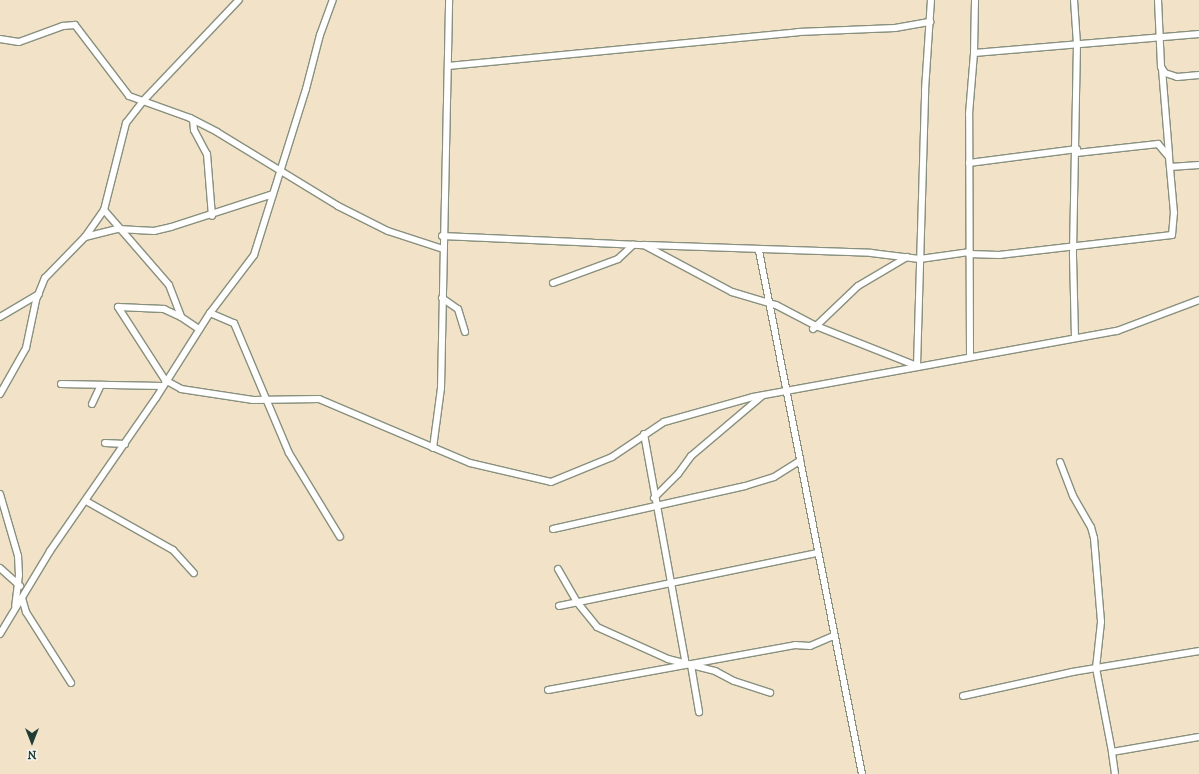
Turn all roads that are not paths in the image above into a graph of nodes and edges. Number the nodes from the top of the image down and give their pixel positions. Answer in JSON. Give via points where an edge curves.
{"nodes":[{"id":1,"x":239,"y":0,"type":"edge"},
{"id":2,"x":333,"y":0,"type":"edge"},
{"id":3,"x":449,"y":0,"type":"edge"},
{"id":4,"x":931,"y":0,"type":"edge"},
{"id":5,"x":975,"y":0,"type":"edge"},
{"id":6,"x":1074,"y":0,"type":"edge"},
{"id":7,"x":1158,"y":0,"type":"edge"},
{"id":8,"x":930,"y":22,"type":"junction"},
{"id":9,"x":1197,"y":35,"type":"edge"},
{"id":10,"x":1159,"y":37,"type":"junction"},
{"id":11,"x":0,"y":39,"type":"edge"},
{"id":12,"x":1077,"y":44,"type":"junction"},
{"id":13,"x":974,"y":53,"type":"junction"},
{"id":14,"x":448,"y":66,"type":"junction"},
{"id":15,"x":1161,"y":67,"type":"junction"},
{"id":16,"x":1199,"y":75,"type":"edge"},
{"id":17,"x":143,"y":101,"type":"junction"},
{"id":18,"x":193,"y":120,"type":"junction"},
{"id":19,"x":1167,"y":133,"type":"junction"},
{"id":20,"x":1158,"y":144,"type":"junction"},
{"id":21,"x":1076,"y":151,"type":"junction"},
{"id":22,"x":1169,"y":157,"type":"junction"},
{"id":23,"x":969,"y":164,"type":"junction"},
{"id":24,"x":1199,"y":165,"type":"edge"},
{"id":25,"x":1170,"y":167,"type":"junction"},
{"id":26,"x":280,"y":173,"type":"junction"},
{"id":27,"x":274,"y":194,"type":"junction"},
{"id":28,"x":104,"y":210,"type":"junction"},
{"id":29,"x":212,"y":216,"type":"junction"},
{"id":30,"x":118,"y":229,"type":"junction"},
{"id":31,"x":442,"y":236,"type":"junction"},
{"id":32,"x":85,"y":237,"type":"junction"},
{"id":33,"x":633,"y":245,"type":"junction"},
{"id":34,"x":644,"y":245,"type":"junction"},
{"id":35,"x":1074,"y":245,"type":"junction"},
{"id":36,"x":443,"y":249,"type":"junction"},
{"id":37,"x":759,"y":251,"type":"junction"},
{"id":38,"x":969,"y":253,"type":"junction"},
{"id":39,"x":907,"y":257,"type":"junction"},
{"id":40,"x":920,"y":259,"type":"junction"},
{"id":41,"x":553,"y":283,"type":"dead end"},
{"id":42,"x":39,"y":294,"type":"junction"},
{"id":43,"x":442,"y":298,"type":"junction"},
{"id":44,"x":1199,"y":300,"type":"edge"},
{"id":45,"x":770,"y":303,"type":"junction"},
{"id":46,"x":210,"y":313,"type":"junction"},
{"id":47,"x":0,"y":317,"type":"edge"},
{"id":48,"x":181,"y":317,"type":"junction"},
{"id":49,"x":814,"y":328,"type":"junction"},
{"id":50,"x":199,"y":330,"type":"junction"},
{"id":51,"x":465,"y":332,"type":"dead end"},
{"id":52,"x":1075,"y":338,"type":"junction"},
{"id":53,"x":970,"y":356,"type":"junction"},
{"id":54,"x":917,"y":366,"type":"junction"},
{"id":55,"x":165,"y":380,"type":"junction"},
{"id":56,"x":61,"y":384,"type":"dead end"},
{"id":57,"x":101,"y":385,"type":"junction"},
{"id":58,"x":162,"y":386,"type":"junction"},
{"id":59,"x":786,"y":391,"type":"junction"},
{"id":60,"x":0,"y":394,"type":"edge"},
{"id":61,"x":763,"y":395,"type":"junction"},
{"id":62,"x":267,"y":401,"type":"junction"},
{"id":63,"x":92,"y":404,"type":"dead end"},
{"id":64,"x":644,"y":434,"type":"junction"},
{"id":65,"x":105,"y":443,"type":"dead end"},
{"id":66,"x":125,"y":444,"type":"junction"},
{"id":67,"x":433,"y":448,"type":"junction"},
{"id":68,"x":800,"y":461,"type":"junction"},
{"id":69,"x":1060,"y":462,"type":"dead end"},
{"id":70,"x":0,"y":494,"type":"edge"},
{"id":71,"x":654,"y":498,"type":"junction"},
{"id":72,"x":86,"y":501,"type":"junction"},
{"id":73,"x":656,"y":506,"type":"junction"},
{"id":74,"x":553,"y":529,"type":"dead end"},
{"id":75,"x":340,"y":537,"type":"dead end"},
{"id":76,"x":818,"y":553,"type":"junction"},
{"id":77,"x":0,"y":568,"type":"edge"},
{"id":78,"x":558,"y":569,"type":"dead end"},
{"id":79,"x":194,"y":573,"type":"dead end"},
{"id":80,"x":671,"y":582,"type":"junction"},
{"id":81,"x":18,"y":584,"type":"junction"},
{"id":82,"x":26,"y":590,"type":"junction"},
{"id":83,"x":22,"y":598,"type":"junction"},
{"id":84,"x":577,"y":602,"type":"junction"},
{"id":85,"x":559,"y":606,"type":"dead end"},
{"id":86,"x":14,"y":607,"type":"junction"},
{"id":87,"x":0,"y":634,"type":"edge"},
{"id":88,"x":834,"y":636,"type":"junction"},
{"id":89,"x":1199,"y":651,"type":"edge"},
{"id":90,"x":1192,"y":652,"type":"junction"},
{"id":91,"x":1199,"y":655,"type":"edge"},
{"id":92,"x":688,"y":665,"type":"junction"},
{"id":93,"x":1096,"y":668,"type":"junction"},
{"id":94,"x":71,"y":683,"type":"dead end"},
{"id":95,"x":548,"y":690,"type":"dead end"},
{"id":96,"x":770,"y":693,"type":"dead end"},
{"id":97,"x":963,"y":696,"type":"dead end"},
{"id":98,"x":699,"y":712,"type":"dead end"},
{"id":99,"x":1199,"y":737,"type":"edge"},
{"id":100,"x":1112,"y":752,"type":"junction"},
{"id":101,"x":862,"y":774,"type":"edge"},
{"id":102,"x":1115,"y":774,"type":"edge"}],
"edges":[{"from":1,"to":17,"type":"street"},
{"from":2,"to":26,"type":"street","via":[[312,60]]},
{"from":3,"to":14,"type":"street"},
{"from":4,"to":8,"type":"street"},
{"from":5,"to":13,"type":"street"},
{"from":6,"to":12,"type":"street"},
{"from":7,"to":10,"type":"street"},
{"from":8,"to":14,"type":"street","via":[[895,28],[798,32]]},
{"from":8,"to":40,"type":"street","via":[[925,90]]},
{"from":9,"to":10,"type":"street"},
{"from":10,"to":12,"type":"street"},
{"from":10,"to":15,"type":"street"},
{"from":11,"to":17,"type":"street","via":[[19,42],[63,26],[75,25],[120,87],[129,96]]},
{"from":12,"to":13,"type":"street"},
{"from":12,"to":21,"type":"street"},
{"from":13,"to":23,"type":"street","via":[[969,114]]},
{"from":14,"to":31,"type":"street"},
{"from":15,"to":16,"type":"street","via":[[1165,73],[1176,77]]},
{"from":15,"to":19,"type":"street"},
{"from":17,"to":18,"type":"street"},
{"from":17,"to":28,"type":"street","via":[[126,123]]},
{"from":18,"to":26,"type":"street"},
{"from":18,"to":29,"type":"street","via":[[194,130],[207,154]]},
{"from":19,"to":20,"type":"street"},
{"from":19,"to":22,"type":"street"},
{"from":20,"to":21,"type":"street"},
{"from":20,"to":22,"type":"street"},
{"from":21,"to":23,"type":"street"},
{"from":21,"to":35,"type":"street"},
{"from":22,"to":25,"type":"street"},
{"from":23,"to":38,"type":"street"},
{"from":24,"to":25,"type":"street"},
{"from":25,"to":35,"type":"street","via":[[1174,213],[1172,234]]},
{"from":26,"to":27,"type":"street"},
{"from":26,"to":36,"type":"street","via":[[388,231]]},
{"from":27,"to":29,"type":"street"},
{"from":27,"to":46,"type":"street","via":[[254,255]]},
{"from":28,"to":30,"type":"street"},
{"from":28,"to":32,"type":"street"},
{"from":29,"to":30,"type":"street","via":[[154,231]]},
{"from":30,"to":32,"type":"street"},
{"from":30,"to":48,"type":"street","via":[[169,285]]},
{"from":31,"to":33,"type":"street"},
{"from":31,"to":36,"type":"street"},
{"from":32,"to":42,"type":"street","via":[[44,278]]},
{"from":33,"to":34,"type":"street"},
{"from":33,"to":41,"type":"street","via":[[618,259]]},
{"from":34,"to":37,"type":"street"},
{"from":34,"to":45,"type":"street","via":[[732,292]]},
{"from":35,"to":38,"type":"street","via":[[999,255]]},
{"from":35,"to":52,"type":"street"},
{"from":36,"to":43,"type":"street"},
{"from":37,"to":39,"type":"street","via":[[871,253]]},
{"from":37,"to":45,"type":"street"},
{"from":38,"to":40,"type":"street"},
{"from":38,"to":53,"type":"street"},
{"from":39,"to":40,"type":"street"},
{"from":39,"to":49,"type":"street","via":[[858,286]]},
{"from":40,"to":54,"type":"street"},
{"from":42,"to":47,"type":"street"},
{"from":42,"to":60,"type":"street","via":[[26,348]]},
{"from":43,"to":51,"type":"street","via":[[458,309]]},
{"from":43,"to":67,"type":"street","via":[[441,388]]},
{"from":44,"to":52,"type":"street","via":[[1117,331]]},
{"from":45,"to":49,"type":"street"},
{"from":45,"to":59,"type":"street"},
{"from":46,"to":50,"type":"street"},
{"from":46,"to":62,"type":"street","via":[[234,323]]},
{"from":48,"to":50,"type":"street"},
{"from":48,"to":55,"type":"street","via":[[164,309],[118,307]]},
{"from":49,"to":54,"type":"street"},
{"from":50,"to":55,"type":"street"},
{"from":52,"to":53,"type":"street"},
{"from":53,"to":54,"type":"street"},
{"from":54,"to":59,"type":"street"},
{"from":55,"to":58,"type":"street"},
{"from":55,"to":62,"type":"street","via":[[188,391]]},
{"from":56,"to":57,"type":"street"},
{"from":57,"to":58,"type":"street"},
{"from":57,"to":63,"type":"street"},
{"from":58,"to":66,"type":"street"},
{"from":59,"to":61,"type":"street"},
{"from":59,"to":68,"type":"street"},
{"from":61,"to":64,"type":"street","via":[[664,422]]},
{"from":61,"to":71,"type":"street","via":[[691,456],[678,474]]},
{"from":62,"to":67,"type":"street","via":[[318,399]]},
{"from":62,"to":75,"type":"street","via":[[289,453]]},
{"from":64,"to":67,"type":"street","via":[[612,457],[551,482],[470,462]]},
{"from":64,"to":71,"type":"street"},
{"from":65,"to":66,"type":"street"},
{"from":66,"to":72,"type":"street"},
{"from":68,"to":73,"type":"street","via":[[774,477]]},
{"from":68,"to":76,"type":"street"},
{"from":69,"to":93,"type":"street","via":[[1073,496],[1091,527],[1094,538],[1101,622]]},
{"from":70,"to":81,"type":"street","via":[[18,556]]},
{"from":71,"to":73,"type":"street"},
{"from":72,"to":79,"type":"street","via":[[173,550]]},
{"from":72,"to":82,"type":"street"},
{"from":73,"to":74,"type":"street"},
{"from":73,"to":80,"type":"street"},
{"from":76,"to":80,"type":"street"},
{"from":76,"to":88,"type":"street"},
{"from":77,"to":81,"type":"street"},
{"from":78,"to":84,"type":"street"},
{"from":80,"to":84,"type":"street"},
{"from":80,"to":92,"type":"street"},
{"from":81,"to":82,"type":"street"},
{"from":81,"to":86,"type":"street"},
{"from":82,"to":83,"type":"street"},
{"from":83,"to":86,"type":"street"},
{"from":83,"to":94,"type":"street","via":[[26,612]]},
{"from":84,"to":85,"type":"street"},
{"from":84,"to":92,"type":"street","via":[[597,627],[668,659]]},
{"from":86,"to":87,"type":"street"},
{"from":88,"to":92,"type":"street","via":[[810,646],[795,645]]},
{"from":88,"to":101,"type":"street"},
{"from":89,"to":90,"type":"street"},
{"from":90,"to":91,"type":"street"},
{"from":90,"to":93,"type":"street"},
{"from":92,"to":95,"type":"street"},
{"from":92,"to":96,"type":"street","via":[[715,671],[734,681]]},
{"from":92,"to":98,"type":"street"},
{"from":93,"to":97,"type":"street"},
{"from":93,"to":100,"type":"street"},
{"from":99,"to":100,"type":"street"},
{"from":100,"to":102,"type":"street"}]}
